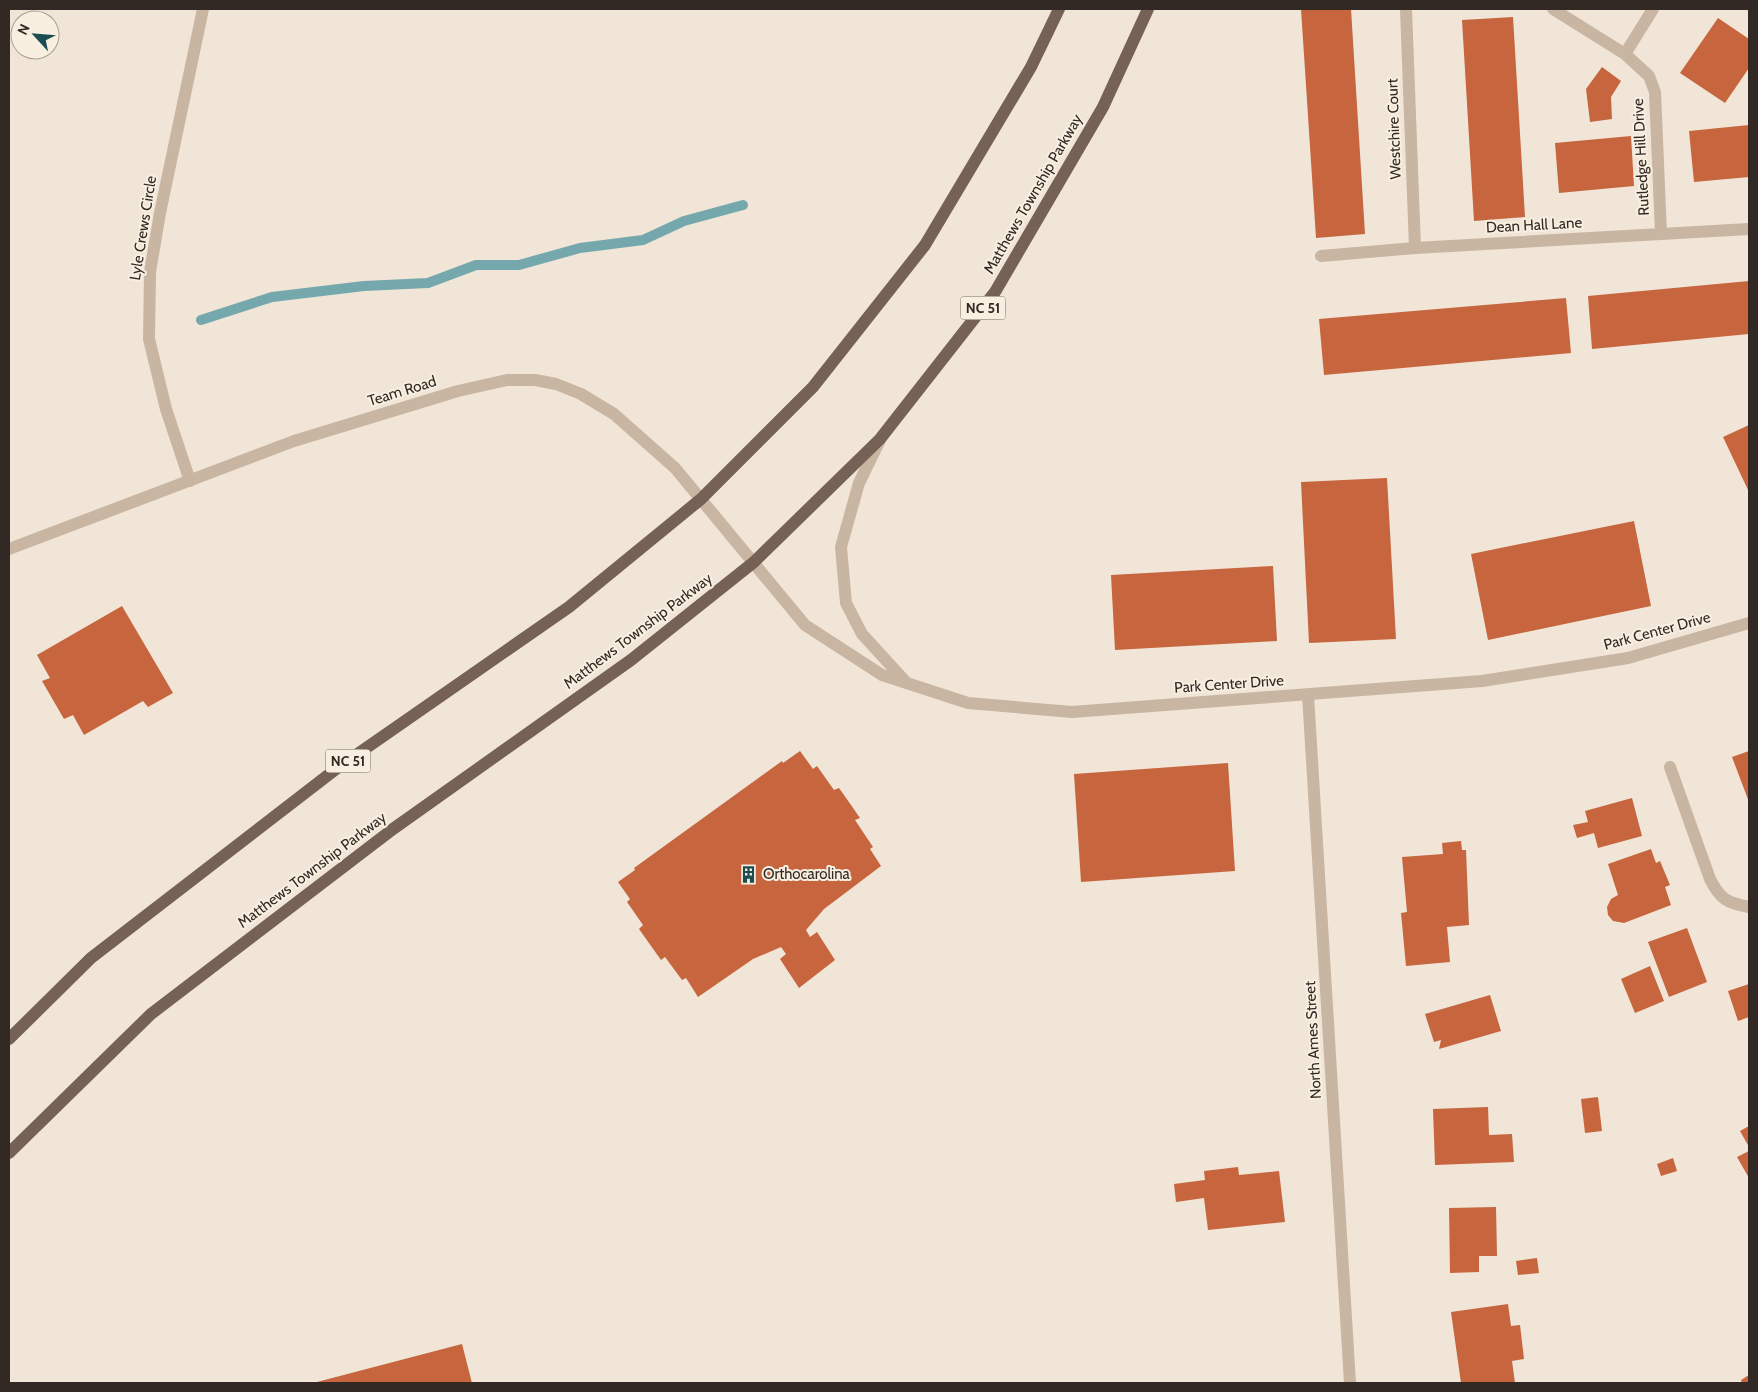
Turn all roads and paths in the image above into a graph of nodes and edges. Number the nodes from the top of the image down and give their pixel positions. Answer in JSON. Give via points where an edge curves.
{"nodes":[{"id":1,"x":203,"y":9,"type":"edge"},
{"id":2,"x":1058,"y":9,"type":"edge"},
{"id":3,"x":1148,"y":9,"type":"edge"},
{"id":4,"x":1406,"y":9,"type":"edge"},
{"id":5,"x":1553,"y":9,"type":"edge"},
{"id":6,"x":1653,"y":9,"type":"edge"},
{"id":7,"x":1624,"y":54,"type":"junction"},
{"id":8,"x":1749,"y":229,"type":"edge"},
{"id":9,"x":1661,"y":234,"type":"junction"},
{"id":10,"x":1415,"y":248,"type":"junction"},
{"id":11,"x":1321,"y":256,"type":"dead end"},
{"id":12,"x":880,"y":439,"type":"junction"},
{"id":13,"x":190,"y":481,"type":"junction"},
{"id":14,"x":701,"y":499,"type":"junction"},
{"id":15,"x":9,"y":550,"type":"edge"},
{"id":16,"x":754,"y":562,"type":"junction"},
{"id":17,"x":1749,"y":623,"type":"edge"},
{"id":18,"x":907,"y":683,"type":"junction"},
{"id":19,"x":1308,"y":694,"type":"junction"},
{"id":20,"x":1670,"y":766,"type":"dead end"},
{"id":21,"x":1749,"y":907,"type":"edge"},
{"id":22,"x":9,"y":1039,"type":"edge"},
{"id":23,"x":9,"y":1152,"type":"edge"},
{"id":24,"x":1350,"y":1383,"type":"edge"}],
"edges":[{"from":1,"to":13,"type":"street","name":"Lyle Crews Circle","via":[[150,272],[149,339],[166,409]]},
{"from":2,"to":14,"type":"main road","number":"NC 51","via":[[1031,67],[925,245],[813,387]]},
{"from":3,"to":12,"type":"main road","name":"Matthews Township Parkway","number":"NC 51","via":[[1103,107],[995,292]]},
{"from":4,"to":10,"type":"street","name":"Westchire Court"},
{"from":5,"to":7,"type":"street","name":"Rutledge Hill Drive"},
{"from":6,"to":7,"type":"street"},
{"from":7,"to":9,"type":"street","name":"Rutledge Hill Drive","via":[[1649,76],[1655,92]]},
{"from":8,"to":9,"type":"street","name":"Dean Hall Lane"},
{"from":9,"to":10,"type":"street","name":"Dean Hall Lane"},
{"from":10,"to":11,"type":"street","name":"Dean Hall Lane"},
{"from":12,"to":16,"type":"main road","name":"Matthews Township Parkway","number":"NC 51"},
{"from":12,"to":18,"type":"street","via":[[859,483],[841,547],[846,603],[862,634]]},
{"from":13,"to":14,"type":"street","name":"Team Road","via":[[294,441],[458,391],[507,380],[535,380],[581,394],[614,414],[674,468]]},
{"from":13,"to":15,"type":"street","name":"Team Road"},
{"from":14,"to":16,"type":"street","name":"Team Road"},
{"from":14,"to":22,"type":"main road","number":"NC 51","via":[[569,607],[336,769],[91,958]]},
{"from":16,"to":18,"type":"street","name":"Park Center Drive","via":[[805,625],[882,675]]},
{"from":16,"to":23,"type":"main road","name":"Matthews Township Parkway","number":"NC 51","via":[[631,660],[394,829],[151,1014]]},
{"from":17,"to":19,"type":"street","name":"Park Center Drive","via":[[1628,658],[1482,682]]},
{"from":18,"to":19,"type":"street","name":"Park Center Drive","via":[[968,703],[1072,712]]},
{"from":19,"to":24,"type":"street","name":"North Ames Street"},
{"from":20,"to":21,"type":"street","via":[[1719,896]]}]}
